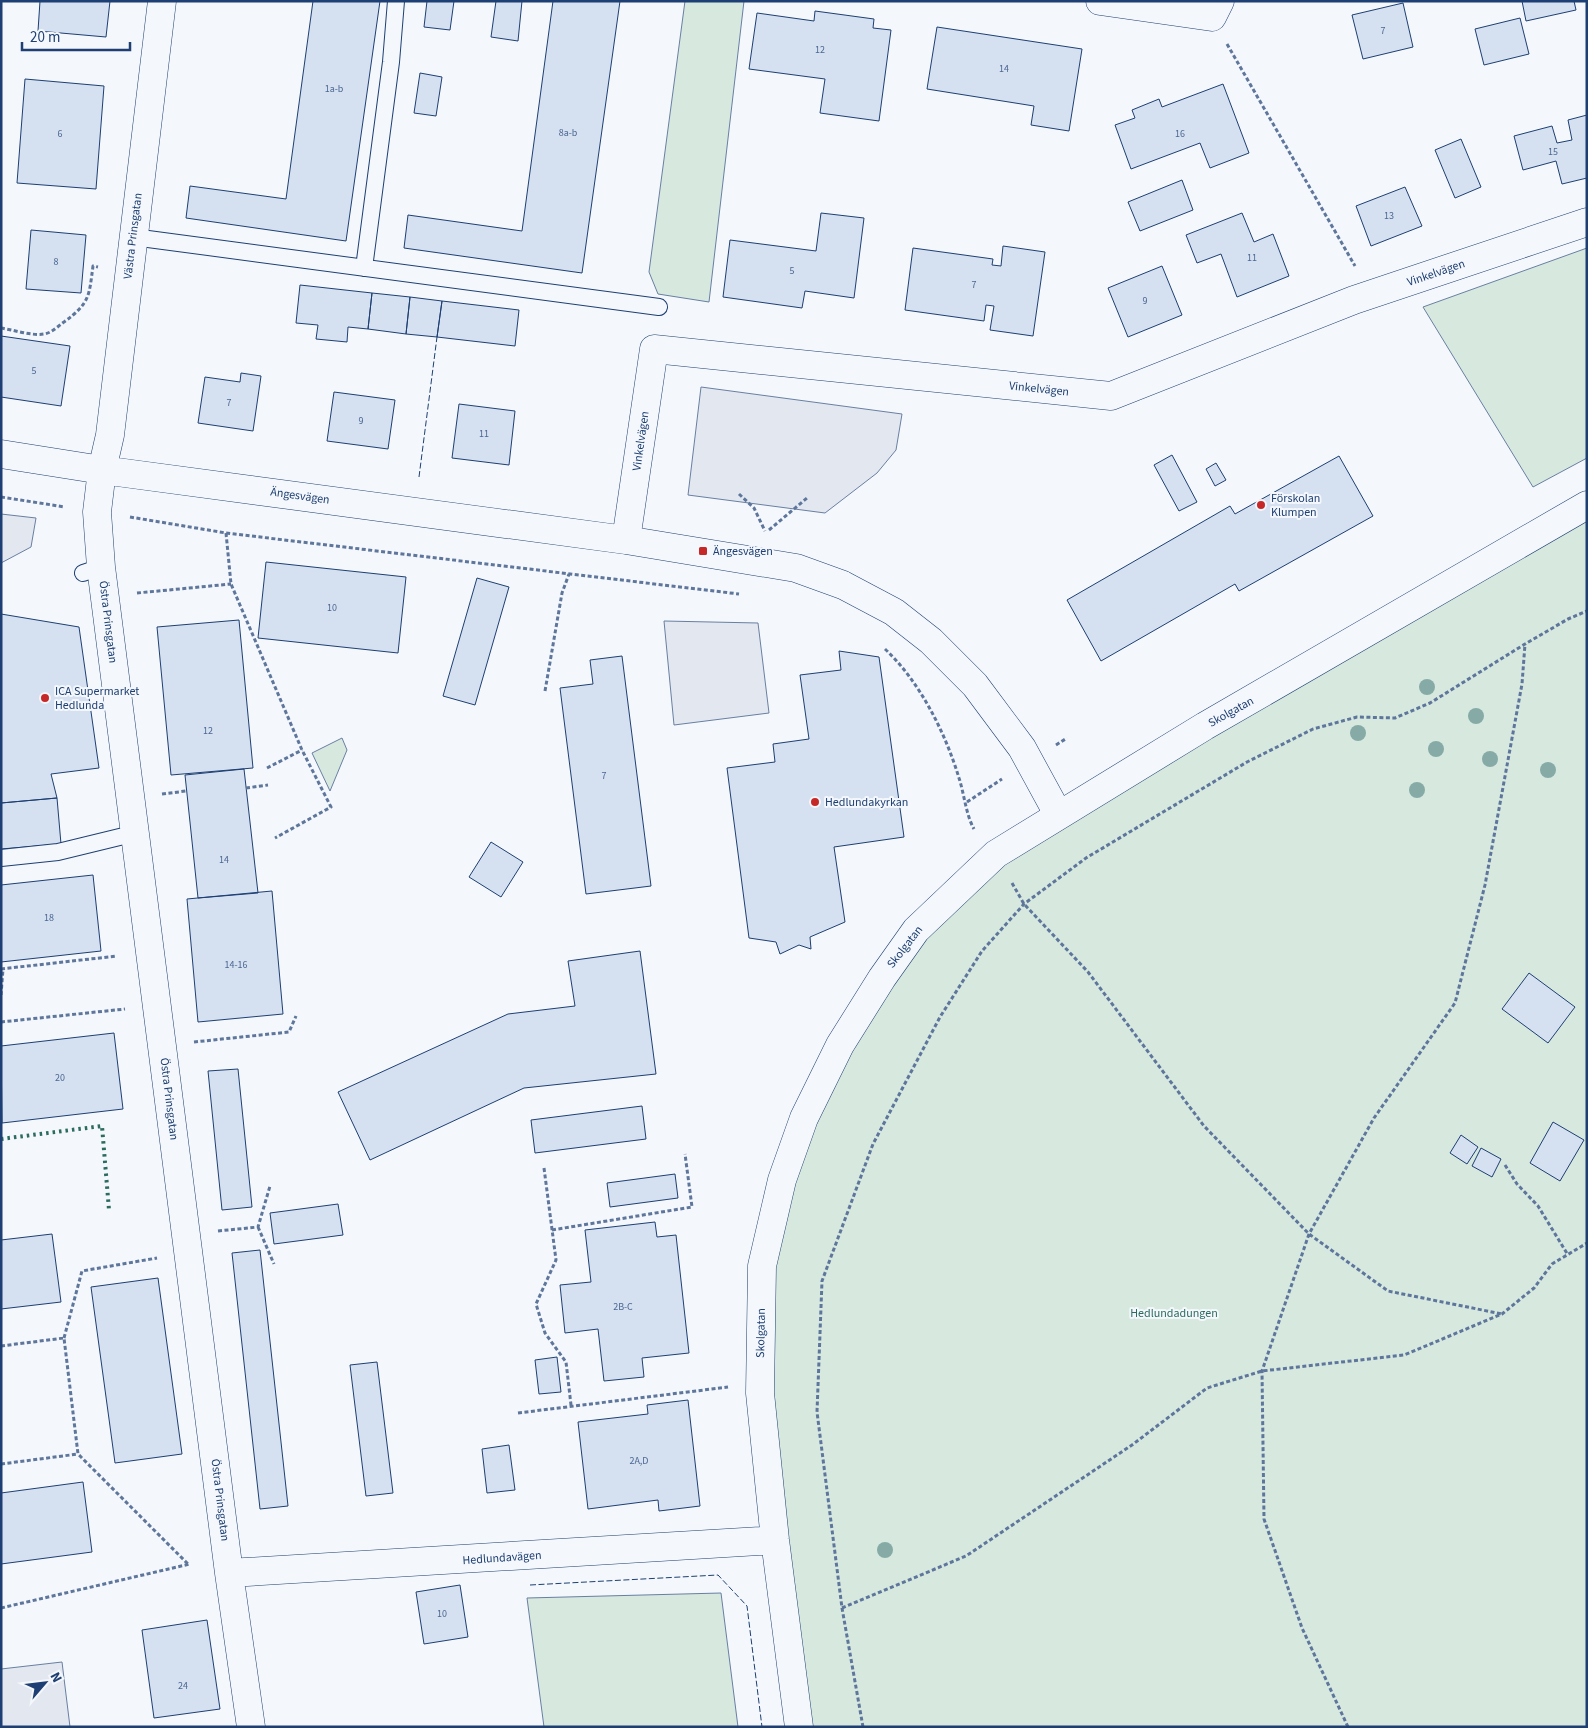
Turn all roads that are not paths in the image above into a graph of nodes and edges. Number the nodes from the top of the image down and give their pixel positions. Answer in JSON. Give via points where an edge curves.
{"nodes":[{"id":1,"x":162,"y":1,"type":"edge"},
{"id":2,"x":396,"y":1,"type":"edge"},
{"id":3,"x":1100,"y":1,"type":"edge"},
{"id":4,"x":1216,"y":9,"type":"edge"},
{"id":5,"x":1587,"y":222,"type":"edge"},
{"id":6,"x":133,"y":237,"type":"junction"},
{"id":7,"x":364,"y":268,"type":"junction"},
{"id":8,"x":659,"y":307,"type":"dead end"},
{"id":9,"x":1,"y":454,"type":"edge"},
{"id":10,"x":102,"y":470,"type":"junction"},
{"id":11,"x":1587,"y":505,"type":"edge"},
{"id":12,"x":626,"y":540,"type":"junction"},
{"id":13,"x":1058,"y":814,"type":"junction"},
{"id":14,"x":136,"y":833,"type":"junction"},
{"id":15,"x":1,"y":858,"type":"edge"},
{"id":16,"x":775,"y":1540,"type":"junction"},
{"id":17,"x":229,"y":1573,"type":"junction"},
{"id":18,"x":252,"y":1727,"type":"edge"},
{"id":19,"x":799,"y":1727,"type":"edge"}],
"edges":[{"from":1,"to":6,"type":"street","name":"Västra Prinsgatan"},
{"from":2,"to":7,"type":"lane"},
{"from":3,"to":4,"type":"street"},
{"from":5,"to":12,"type":"street","name":"Vinkelvägen","via":[[1372,294],[1111,396],[654,349]]},
{"from":6,"to":7,"type":"lane"},
{"from":6,"to":10,"type":"street","name":"Västra Prinsgatan","via":[[110,434]]},
{"from":7,"to":8,"type":"lane"},
{"from":9,"to":10,"type":"street","name":"Ängesvägen"},
{"from":10,"to":12,"type":"street","name":"Ängesvägen"},
{"from":10,"to":14,"type":"street","name":"Östra Prinsgatan","via":[[92,570]]},
{"from":11,"to":13,"type":"street","name":"Skolgatan"},
{"from":12,"to":13,"type":"street","name":"Ängesvägen","via":[[796,568],[843,585],[894,612],[931,641],[975,685],[1022,748]]},
{"from":13,"to":16,"type":"street","name":"Skolgatan","via":[[996,854],[916,930],[836,1053],[804,1118],[782,1180],[762,1266],[760,1392]]},
{"from":14,"to":15,"type":"lane","via":[[58,852]]},
{"from":14,"to":17,"type":"street","name":"Östra Prinsgatan"},
{"from":16,"to":17,"type":"street","name":"Hedlundavägen"},
{"from":16,"to":19,"type":"street","name":"Skolgatan"},
{"from":17,"to":18,"type":"street","name":"Östra Prinsgatan"}]}
